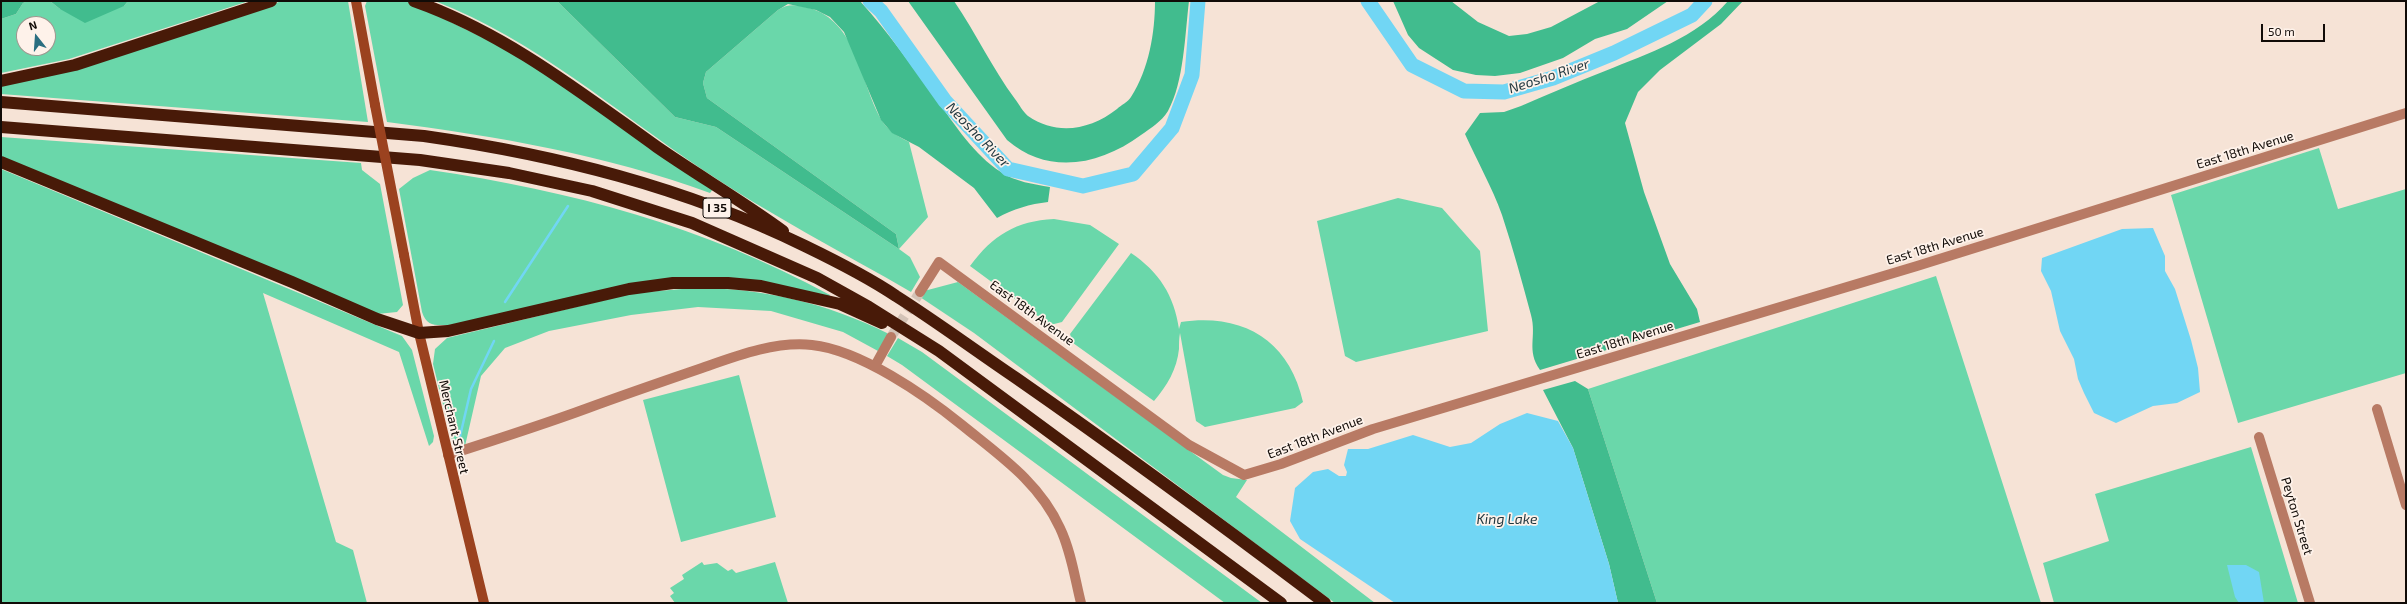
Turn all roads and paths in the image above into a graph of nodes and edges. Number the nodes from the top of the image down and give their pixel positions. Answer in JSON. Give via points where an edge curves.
{"nodes":[{"id":1,"x":271,"y":1,"type":"edge"},
{"id":2,"x":356,"y":1,"type":"edge"},
{"id":3,"x":414,"y":1,"type":"edge"},
{"id":4,"x":1,"y":81,"type":"edge"},
{"id":5,"x":1,"y":102,"type":"edge"},
{"id":6,"x":2406,"y":113,"type":"edge"},
{"id":7,"x":1,"y":127,"type":"edge"},
{"id":8,"x":1,"y":162,"type":"edge"},
{"id":9,"x":806,"y":246,"type":"junction"},
{"id":10,"x":920,"y":292,"type":"tunnel mouth"},
{"id":11,"x":419,"y":333,"type":"junction"},
{"id":12,"x":891,"y":338,"type":"tunnel mouth"},
{"id":13,"x":922,"y":341,"type":"junction"},
{"id":14,"x":875,"y":366,"type":"junction"},
{"id":15,"x":2377,"y":409,"type":"dead end"},
{"id":16,"x":2259,"y":437,"type":"dead end"},
{"id":17,"x":448,"y":455,"type":"junction"},
{"id":18,"x":2406,"y":505,"type":"edge"},
{"id":19,"x":484,"y":603,"type":"edge"},
{"id":20,"x":1081,"y":603,"type":"edge"},
{"id":21,"x":1281,"y":603,"type":"edge"},
{"id":22,"x":1325,"y":603,"type":"edge"},
{"id":23,"x":2310,"y":603,"type":"edge"}],
"edges":[{"from":1,"to":4,"type":"highway","via":[[74,65]]},
{"from":2,"to":11,"type":"main road","name":"Merchant Street","bridge":true},
{"from":3,"to":9,"type":"highway","via":[[466,22],[528,56],[678,161]]},
{"from":5,"to":9,"type":"highway","number":"I 35","via":[[424,136],[477,144],[642,181],[740,217]]},
{"from":6,"to":10,"type":"street","name":"East 18th Avenue","via":[[1917,266],[1373,429],[1281,464],[1244,475],[1189,444],[939,262]]},
{"from":7,"to":13,"type":"highway","number":"I 35","via":[[420,160],[509,173],[592,191],[692,223],[817,278]]},
{"from":8,"to":11,"type":"highway","via":[[377,319]]},
{"from":9,"to":22,"type":"highway","number":"I 35","via":[[894,294],[1145,468]]},
{"from":11,"to":13,"type":"highway","via":[[448,331],[629,289],[673,283],[728,283],[761,286],[840,304]]},
{"from":11,"to":17,"type":"main road","name":"Merchant Street"},
{"from":12,"to":14,"type":"street"},
{"from":13,"to":21,"type":"highway","number":"I 35"},
{"from":14,"to":17,"type":"street","via":[[828,348],[812,345],[761,350],[638,389],[512,435]]},
{"from":14,"to":20,"type":"street","via":[[947,413],[1028,479],[1061,529]]},
{"from":15,"to":18,"type":"street"},
{"from":16,"to":23,"type":"street","name":"Peyton Street"},
{"from":17,"to":19,"type":"main road","name":"Merchant Street"}]}
